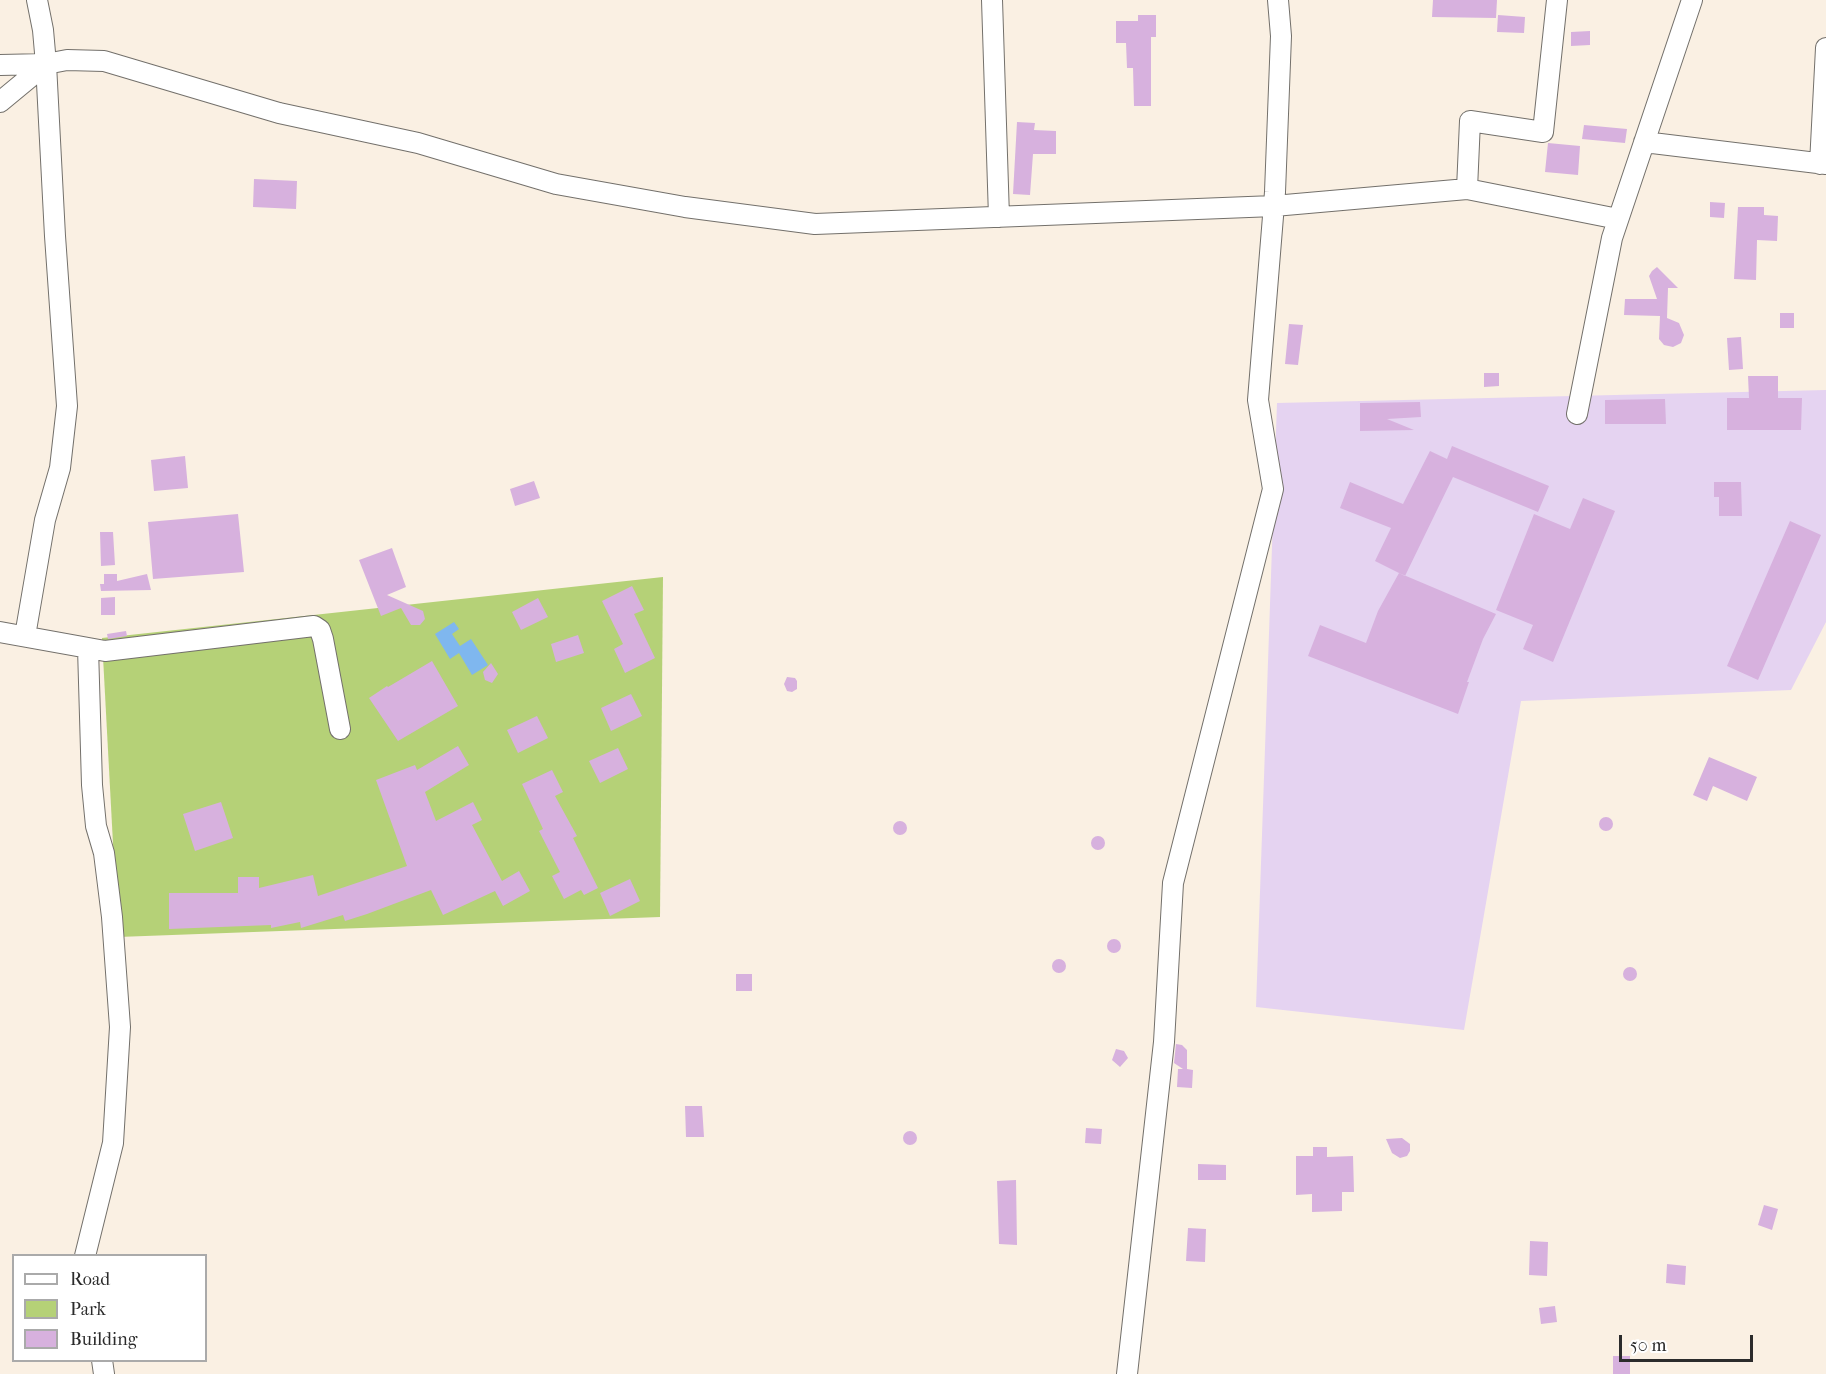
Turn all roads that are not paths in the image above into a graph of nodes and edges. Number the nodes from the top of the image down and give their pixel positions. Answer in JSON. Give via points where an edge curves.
{"nodes":[{"id":1,"x":37,"y":0,"type":"edge"},
{"id":2,"x":992,"y":0,"type":"edge"},
{"id":3,"x":1278,"y":0,"type":"edge"},
{"id":4,"x":1557,"y":0,"type":"edge"},
{"id":5,"x":1692,"y":0,"type":"edge"},
{"id":6,"x":1826,"y":48,"type":"edge"},
{"id":7,"x":46,"y":64,"type":"junction"},
{"id":8,"x":0,"y":65,"type":"edge"},
{"id":9,"x":0,"y":102,"type":"edge"},
{"id":10,"x":1644,"y":142,"type":"junction"},
{"id":11,"x":1823,"y":164,"type":"edge"},
{"id":12,"x":1467,"y":189,"type":"junction"},
{"id":13,"x":1274,"y":206,"type":"junction"},
{"id":14,"x":999,"y":217,"type":"junction"},
{"id":15,"x":1618,"y":219,"type":"junction"},
{"id":16,"x":1577,"y":414,"type":"dead end"},
{"id":17,"x":0,"y":632,"type":"edge"},
{"id":18,"x":25,"y":636,"type":"junction"},
{"id":19,"x":88,"y":648,"type":"junction"},
{"id":20,"x":340,"y":729,"type":"dead end"},
{"id":21,"x":85,"y":1254,"type":"edge"},
{"id":22,"x":1126,"y":1374,"type":"edge"}],
"edges":[{"from":1,"to":7,"type":"street"},
{"from":2,"to":14,"type":"street"},
{"from":3,"to":13,"type":"street","via":[[1281,36]]},
{"from":4,"to":12,"type":"street","via":[[1543,132],[1470,121]]},
{"from":5,"to":10,"type":"street"},
{"from":6,"to":11,"type":"street"},
{"from":7,"to":8,"type":"street"},
{"from":7,"to":9,"type":"street"},
{"from":7,"to":14,"type":"street","via":[[104,61],[279,113],[418,143],[556,184],[685,207],[815,224]]},
{"from":7,"to":18,"type":"street","via":[[67,406],[60,468],[45,520]]},
{"from":10,"to":11,"type":"street"},
{"from":10,"to":15,"type":"street"},
{"from":12,"to":13,"type":"street"},
{"from":12,"to":15,"type":"street"},
{"from":13,"to":14,"type":"street"},
{"from":13,"to":22,"type":"street","via":[[1258,400],[1273,489],[1173,884],[1164,1042]]},
{"from":15,"to":16,"type":"street"},
{"from":17,"to":18,"type":"street"},
{"from":18,"to":19,"type":"street"},
{"from":19,"to":20,"type":"street","via":[[139,648],[314,626],[323,639]]},
{"from":19,"to":21,"type":"street","via":[[92,785],[111,907],[120,1027],[113,1143]]}]}
